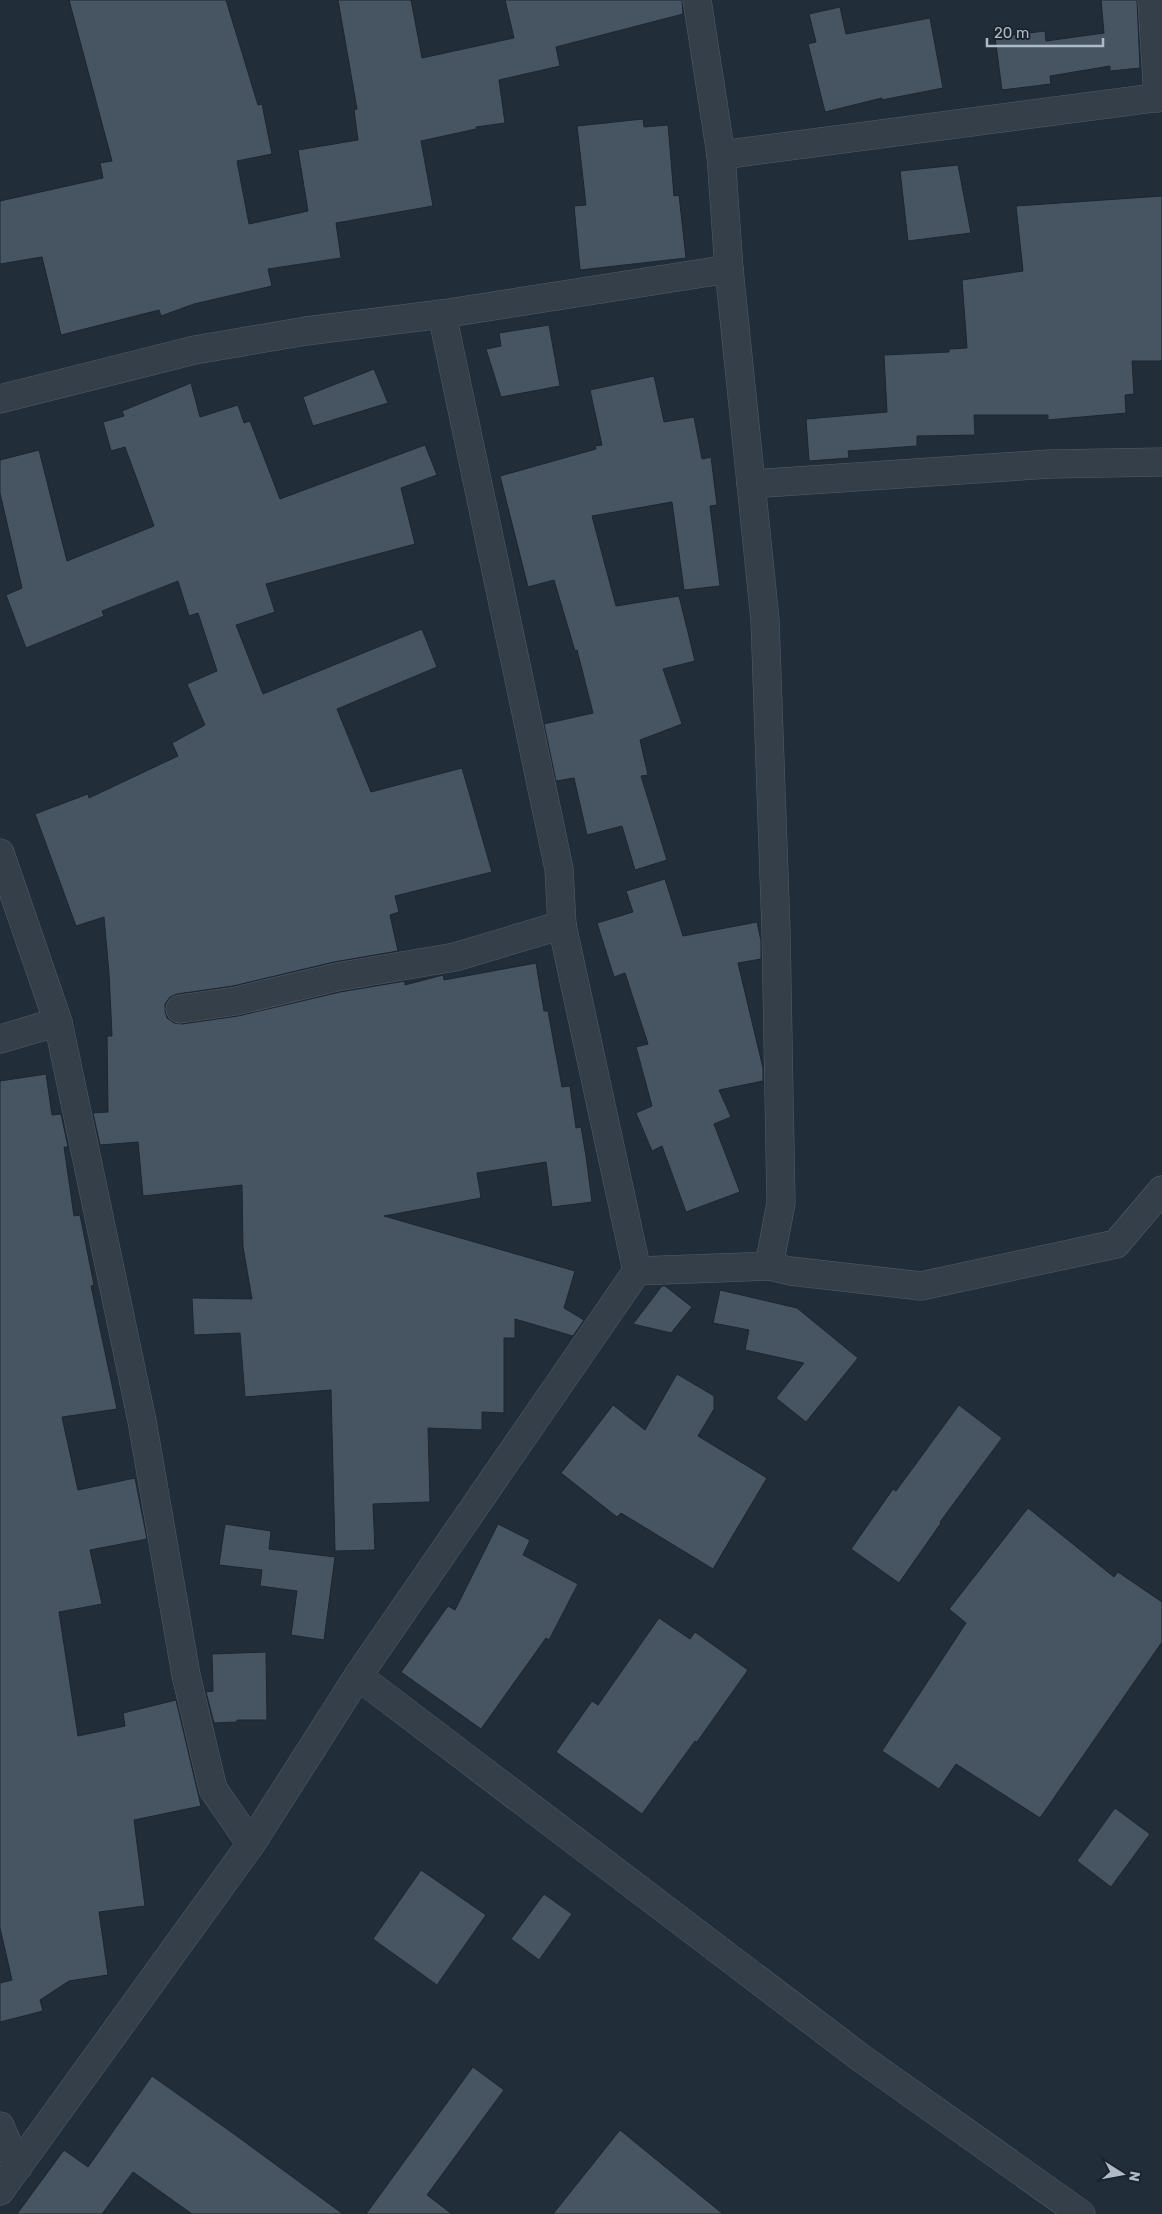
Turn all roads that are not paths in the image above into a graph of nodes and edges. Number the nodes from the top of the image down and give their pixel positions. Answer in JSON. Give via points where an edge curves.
{"nodes":[{"id":1,"x":697,"y":0,"type":"edge"},
{"id":2,"x":1152,"y":0,"type":"edge"},
{"id":3,"x":1160,"y":97,"type":"edge"},
{"id":4,"x":721,"y":155,"type":"junction"},
{"id":5,"x":729,"y":269,"type":"junction"},
{"id":6,"x":442,"y":314,"type":"junction"},
{"id":7,"x":0,"y":399,"type":"edge"},
{"id":8,"x":1162,"y":462,"type":"edge"},
{"id":9,"x":751,"y":484,"type":"junction"},
{"id":10,"x":0,"y":853,"type":"edge"},
{"id":11,"x":562,"y":925,"type":"junction"},
{"id":12,"x":180,"y":1009,"type":"dead end"},
{"id":13,"x":58,"y":1022,"type":"junction"},
{"id":14,"x":0,"y":1039,"type":"edge"},
{"id":15,"x":1162,"y":1190,"type":"edge"},
{"id":16,"x":769,"y":1266,"type":"junction"},
{"id":17,"x":637,"y":1271,"type":"junction"},
{"id":18,"x":358,"y":1676,"type":"junction"},
{"id":19,"x":251,"y":1844,"type":"junction"},
{"id":20,"x":0,"y":2126,"type":"edge"},
{"id":21,"x":18,"y":2168,"type":"junction"},
{"id":22,"x":0,"y":2191,"type":"edge"},
{"id":23,"x":1081,"y":2214,"type":"edge"}],
"edges":[{"from":1,"to":4,"type":"street"},
{"from":2,"to":3,"type":"street"},
{"from":3,"to":4,"type":"street"},
{"from":4,"to":5,"type":"street"},
{"from":5,"to":6,"type":"street"},
{"from":5,"to":9,"type":"street"},
{"from":6,"to":7,"type":"street","via":[[306,331],[195,350]]},
{"from":6,"to":11,"type":"street","via":[[559,869]]},
{"from":8,"to":9,"type":"street","via":[[1050,464]]},
{"from":9,"to":16,"type":"street","via":[[765,620],[776,941],[781,1203]]},
{"from":10,"to":13,"type":"street"},
{"from":11,"to":12,"type":"street","via":[[455,957],[337,978],[236,1001]]},
{"from":11,"to":17,"type":"street"},
{"from":13,"to":14,"type":"street"},
{"from":13,"to":19,"type":"street","via":[[142,1421],[186,1675],[213,1789]]},
{"from":15,"to":16,"type":"street","via":[[1116,1244],[921,1286]]},
{"from":16,"to":17,"type":"street"},
{"from":17,"to":18,"type":"street"},
{"from":18,"to":19,"type":"street"},
{"from":18,"to":23,"type":"street","via":[[862,2058]]},
{"from":19,"to":21,"type":"street"},
{"from":20,"to":21,"type":"street"},
{"from":21,"to":22,"type":"street"}]}
